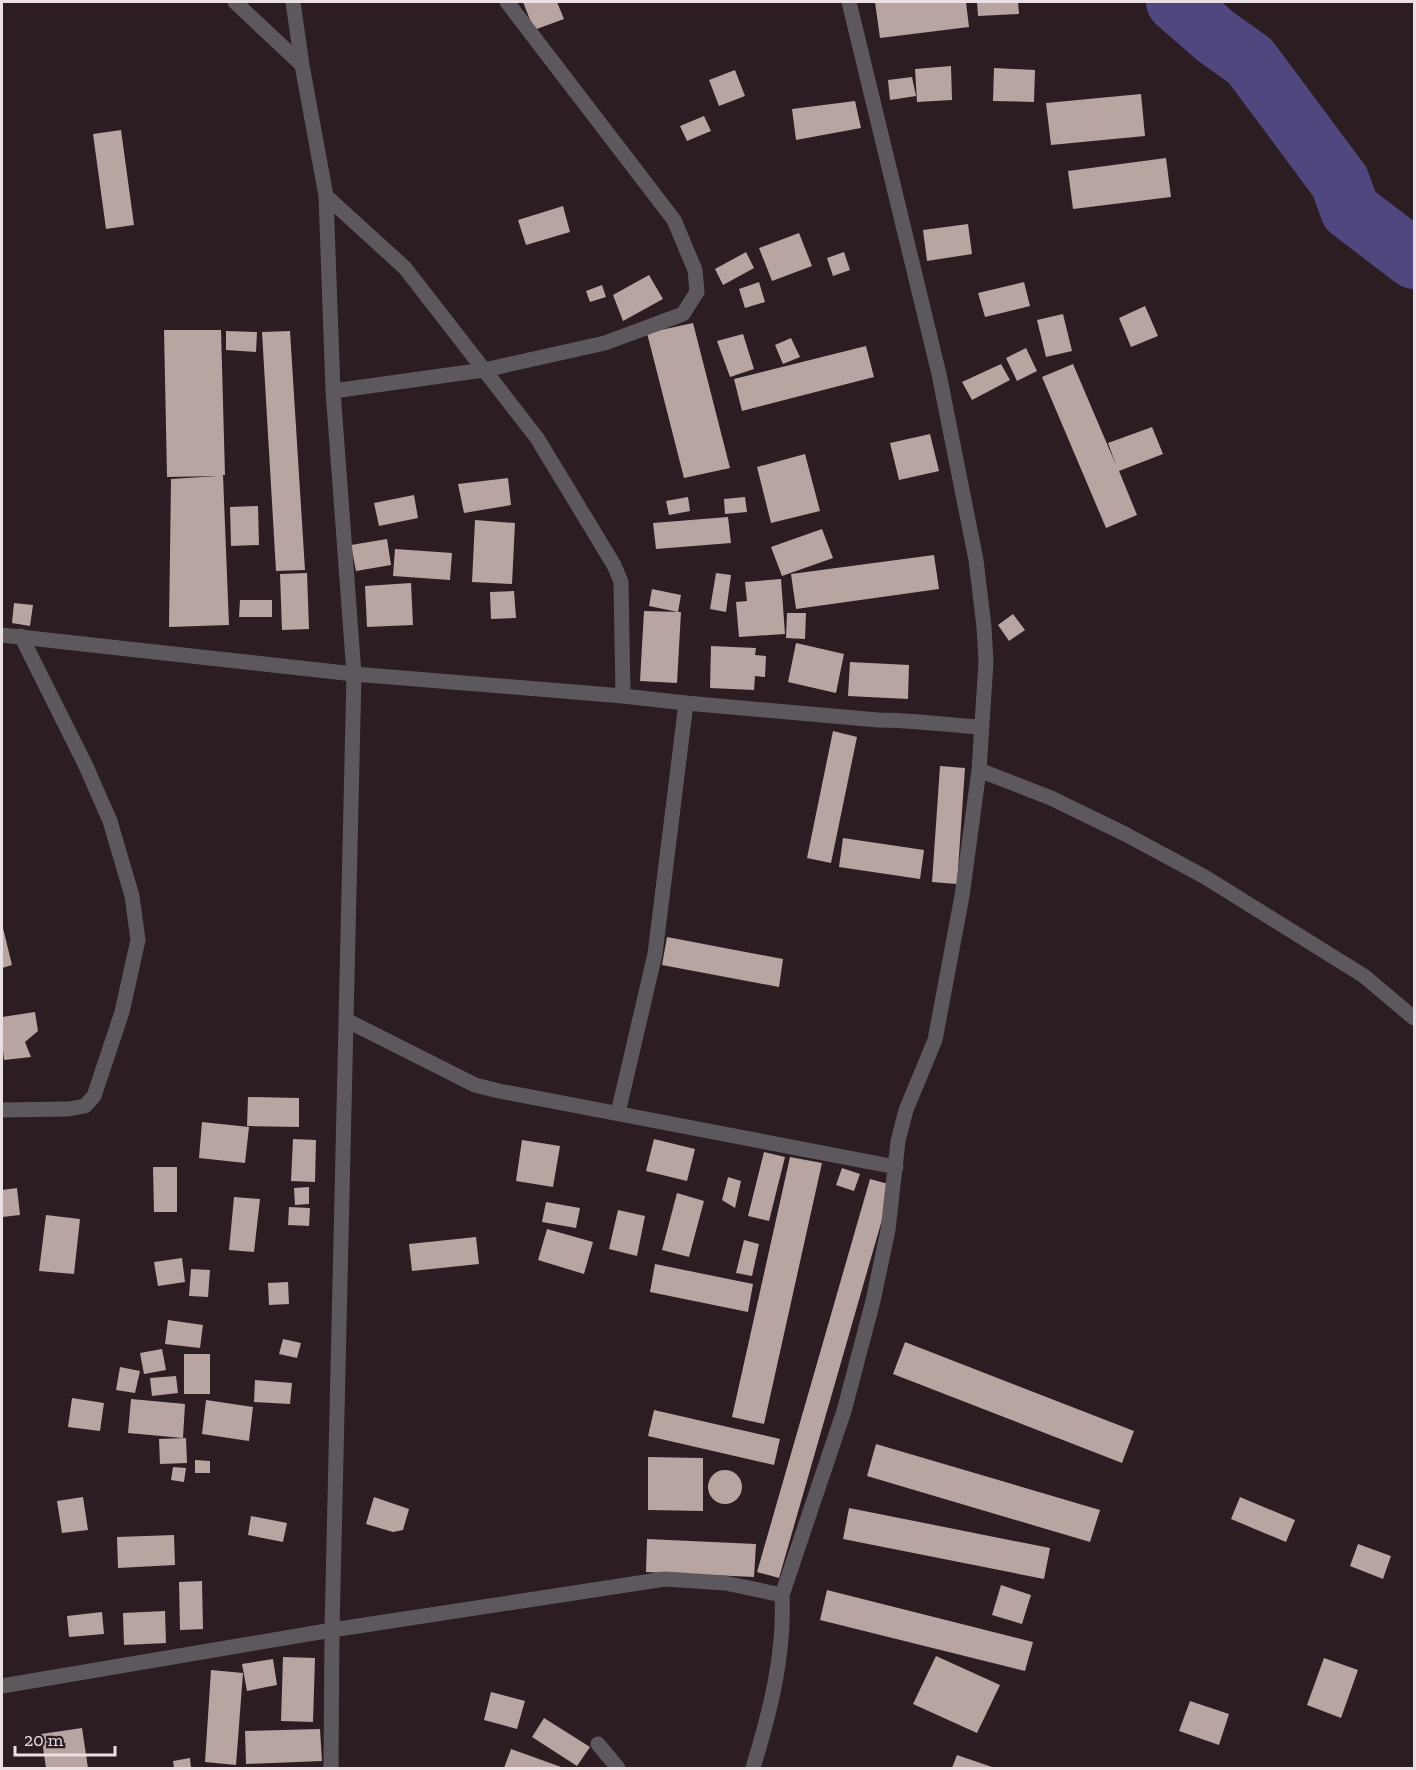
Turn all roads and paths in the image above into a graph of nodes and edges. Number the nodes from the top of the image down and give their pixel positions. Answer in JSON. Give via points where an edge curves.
{"nodes":[{"id":1,"x":235,"y":2,"type":"edge"},
{"id":2,"x":293,"y":2,"type":"edge"},
{"id":3,"x":507,"y":2,"type":"edge"},
{"id":4,"x":849,"y":2,"type":"edge"},
{"id":5,"x":302,"y":65,"type":"junction"},
{"id":6,"x":326,"y":196,"type":"junction"},
{"id":7,"x":484,"y":370,"type":"junction"},
{"id":8,"x":333,"y":391,"type":"junction"},
{"id":9,"x":2,"y":634,"type":"edge"},
{"id":10,"x":21,"y":636,"type":"junction"},
{"id":11,"x":354,"y":674,"type":"junction"},
{"id":12,"x":623,"y":696,"type":"junction"},
{"id":13,"x":686,"y":703,"type":"junction"},
{"id":14,"x":980,"y":727,"type":"junction"},
{"id":15,"x":979,"y":770,"type":"junction"},
{"id":16,"x":1414,"y":1018,"type":"edge"},
{"id":17,"x":346,"y":1020,"type":"junction"},
{"id":18,"x":2,"y":1110,"type":"edge"},
{"id":19,"x":618,"y":1113,"type":"junction"},
{"id":20,"x":896,"y":1167,"type":"junction"},
{"id":21,"x":782,"y":1595,"type":"junction"},
{"id":22,"x":332,"y":1630,"type":"junction"},
{"id":23,"x":2,"y":1686,"type":"edge"},
{"id":24,"x":598,"y":1744,"type":"dead end"},
{"id":25,"x":331,"y":1768,"type":"edge"},
{"id":26,"x":618,"y":1768,"type":"edge"},
{"id":27,"x":753,"y":1768,"type":"edge"}],
"edges":[{"from":1,"to":5,"type":"street"},
{"from":2,"to":5,"type":"street"},
{"from":3,"to":7,"type":"street","via":[[674,220],[695,270],[697,292],[683,314],[605,343]]},
{"from":4,"to":14,"type":"street","via":[[939,374],[976,560],[986,662]]},
{"from":5,"to":6,"type":"street"},
{"from":6,"to":7,"type":"street","via":[[405,268]]},
{"from":6,"to":8,"type":"street"},
{"from":7,"to":8,"type":"street"},
{"from":7,"to":12,"type":"street","via":[[537,438],[621,582]]},
{"from":8,"to":11,"type":"street"},
{"from":9,"to":10,"type":"street"},
{"from":10,"to":11,"type":"street"},
{"from":10,"to":18,"type":"street","via":[[110,821],[132,896],[138,940],[122,1012],[94,1096],[85,1106],[69,1109]]},
{"from":11,"to":12,"type":"street"},
{"from":11,"to":17,"type":"street"},
{"from":12,"to":13,"type":"street"},
{"from":13,"to":14,"type":"street"},
{"from":13,"to":19,"type":"street","via":[[662,913]]},
{"from":14,"to":15,"type":"street"},
{"from":15,"to":16,"type":"street","via":[[1051,798],[1205,877],[1364,976]]},
{"from":15,"to":20,"type":"street","via":[[945,996],[935,1040],[906,1110]]},
{"from":17,"to":19,"type":"street","via":[[475,1085]]},
{"from":17,"to":22,"type":"street"},
{"from":19,"to":20,"type":"street"},
{"from":20,"to":21,"type":"street","via":[[873,1301],[844,1411]]},
{"from":21,"to":22,"type":"street","via":[[725,1583],[665,1579]]},
{"from":21,"to":27,"type":"street","via":[[784,1626],[769,1715]]},
{"from":22,"to":23,"type":"street"},
{"from":22,"to":25,"type":"street"},
{"from":24,"to":26,"type":"street"}]}
